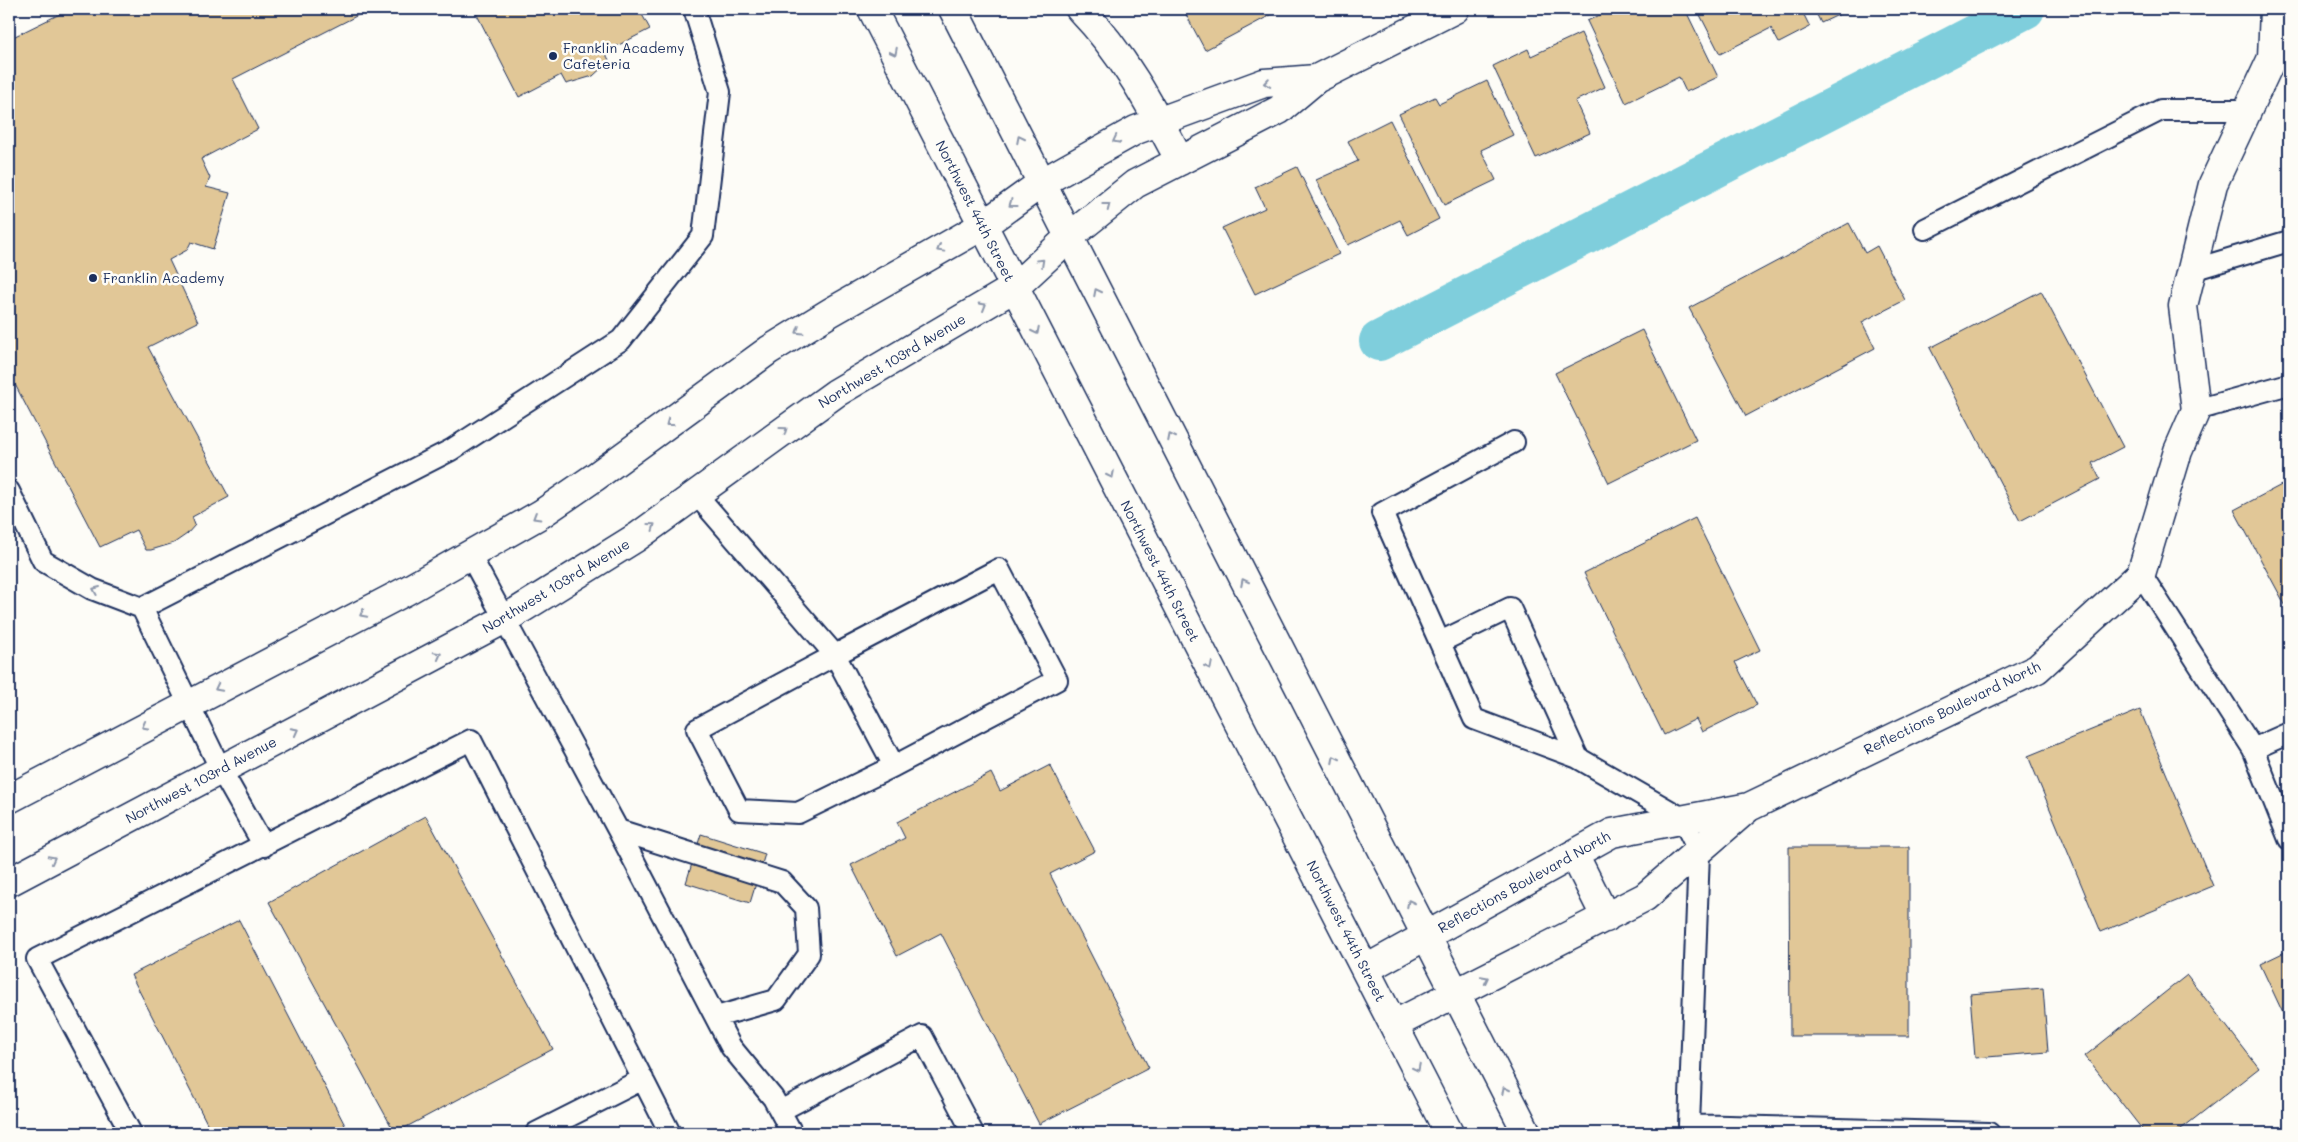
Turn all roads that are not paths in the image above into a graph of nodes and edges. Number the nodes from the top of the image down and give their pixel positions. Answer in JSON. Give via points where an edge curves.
{"nodes":[{"id":1,"x":694,"y":9,"type":"edge"},
{"id":2,"x":872,"y":9,"type":"edge"},
{"id":3,"x":953,"y":9,"type":"edge"},
{"id":4,"x":1080,"y":9,"type":"edge"},
{"id":5,"x":1455,"y":9,"type":"edge"},
{"id":6,"x":2274,"y":9,"type":"edge"},
{"id":7,"x":1316,"y":79,"type":"junction"},
{"id":8,"x":2247,"y":110,"type":"junction"},
{"id":9,"x":1160,"y":122,"type":"junction"},
{"id":10,"x":1180,"y":161,"type":"junction"},
{"id":11,"x":1042,"y":182,"type":"junction"},
{"id":12,"x":982,"y":226,"type":"junction"},
{"id":13,"x":1925,"y":229,"type":"dead end"},
{"id":14,"x":1069,"y":236,"type":"junction"},
{"id":15,"x":2289,"y":241,"type":"edge"},
{"id":16,"x":2192,"y":270,"type":"junction"},
{"id":17,"x":1014,"y":288,"type":"junction"},
{"id":18,"x":2289,"y":384,"type":"edge"},
{"id":19,"x":2196,"y":410,"type":"junction"},
{"id":20,"x":1514,"y":442,"type":"dead end"},
{"id":21,"x":9,"y":491,"type":"edge"},
{"id":22,"x":696,"y":494,"type":"junction"},
{"id":23,"x":470,"y":554,"type":"junction"},
{"id":24,"x":2141,"y":574,"type":"junction"},
{"id":25,"x":142,"y":608,"type":"junction"},
{"id":26,"x":505,"y":619,"type":"junction"},
{"id":27,"x":1440,"y":642,"type":"junction"},
{"id":28,"x":835,"y":655,"type":"junction"},
{"id":29,"x":188,"y":704,"type":"junction"},
{"id":30,"x":2289,"y":733,"type":"edge"},
{"id":31,"x":2253,"y":749,"type":"junction"},
{"id":32,"x":1578,"y":758,"type":"junction"},
{"id":33,"x":894,"y":766,"type":"junction"},
{"id":34,"x":221,"y":770,"type":"junction"},
{"id":35,"x":9,"y":798,"type":"edge"},
{"id":36,"x":1749,"y":807,"type":"junction"},
{"id":37,"x":1682,"y":818,"type":"junction"},
{"id":38,"x":618,"y":830,"type":"junction"},
{"id":39,"x":2289,"y":839,"type":"edge"},
{"id":40,"x":264,"y":846,"type":"junction"},
{"id":41,"x":1699,"y":852,"type":"junction"},
{"id":42,"x":1574,"y":854,"type":"junction"},
{"id":43,"x":9,"y":882,"type":"edge"},
{"id":44,"x":1606,"y":918,"type":"junction"},
{"id":45,"x":1427,"y":936,"type":"junction"},
{"id":46,"x":1366,"y":969,"type":"junction"},
{"id":47,"x":1455,"y":994,"type":"junction"},
{"id":48,"x":716,"y":1017,"type":"junction"},
{"id":49,"x":1395,"y":1024,"type":"junction"},
{"id":50,"x":642,"y":1079,"type":"junction"},
{"id":51,"x":780,"y":1111,"type":"junction"},
{"id":52,"x":1690,"y":1129,"type":"edge"},
{"id":53,"x":131,"y":1133,"type":"edge"},
{"id":54,"x":536,"y":1133,"type":"edge"},
{"id":55,"x":670,"y":1133,"type":"edge"},
{"id":56,"x":792,"y":1133,"type":"edge"},
{"id":57,"x":973,"y":1133,"type":"edge"},
{"id":58,"x":1449,"y":1133,"type":"edge"},
{"id":59,"x":1527,"y":1133,"type":"edge"},
{"id":60,"x":1989,"y":1133,"type":"edge"}],
"edges":[{"from":1,"to":25,"type":"lane","via":[[720,92],[703,236],[621,340],[450,450]]},
{"from":2,"to":12,"type":"street","name":"Northwest 44th Street","one_way":true},
{"from":11,"to":3,"type":"street","one_way":true},
{"from":4,"to":9,"type":"street","via":[[1104,33],[1126,64]]},
{"from":5,"to":7,"type":"street"},
{"from":6,"to":8,"type":"street","via":[[2272,58]]},
{"from":7,"to":9,"type":"street","one_way":true,"via":[[1264,83]]},
{"from":7,"to":10,"type":"street","name":"Northwest 103rd Avenue","via":[[1280,110]]},
{"from":8,"to":13,"type":"lane","via":[[2161,110]]},
{"from":8,"to":16,"type":"street","via":[[2213,184]]},
{"from":9,"to":10,"type":"street"},
{"from":9,"to":11,"type":"street","one_way":true,"via":[[1136,130]]},
{"from":14,"to":10,"type":"street","name":"Northwest 103rd Avenue","one_way":true,"via":[[1135,184]]},
{"from":11,"to":12,"type":"street","one_way":true},
{"from":11,"to":14,"type":"street"},
{"from":12,"to":17,"type":"street","name":"Northwest 44th Street"},
{"from":12,"to":23,"type":"street","one_way":true,"via":[[769,350],[541,514]]},
{"from":17,"to":14,"type":"street","name":"Northwest 103rd Avenue","one_way":true},
{"from":45,"to":14,"type":"street","one_way":true},
{"from":15,"to":16,"type":"lane"},
{"from":16,"to":19,"type":"street","via":[[2183,306]]},
{"from":22,"to":17,"type":"street","name":"Northwest 103rd Avenue","one_way":true,"via":[[836,392]]},
{"from":17,"to":46,"type":"street","name":"Northwest 44th Street","one_way":true},
{"from":18,"to":19,"type":"lane"},
{"from":19,"to":24,"type":"street","via":[[2178,451]]},
{"from":20,"to":27,"type":"lane","via":[[1382,513]]},
{"from":25,"to":21,"type":"lane","one_way":true,"via":[[92,589],[43,561]]},
{"from":26,"to":22,"type":"street","name":"Northwest 103rd Avenue","one_way":true,"via":[[637,537]]},
{"from":22,"to":28,"type":"lane"},
{"from":23,"to":26,"type":"lane"},
{"from":23,"to":29,"type":"street","one_way":true,"via":[[406,592]]},
{"from":24,"to":31,"type":"lane"},
{"from":24,"to":36,"type":"street","name":"Reflections Boulevard North","via":[[2038,669]]},
{"from":25,"to":29,"type":"lane"},
{"from":34,"to":26,"type":"street","name":"Northwest 103rd Avenue","one_way":true},
{"from":26,"to":38,"type":"lane"},
{"from":27,"to":32,"type":"lane","via":[[1474,719]]},
{"from":27,"to":32,"type":"lane","via":[[1510,608]]},
{"from":28,"to":33,"type":"lane"},
{"from":28,"to":33,"type":"lane","via":[[696,729],[739,810],[798,813]]},
{"from":28,"to":33,"type":"lane","via":[[999,569],[1057,680]]},
{"from":29,"to":34,"type":"lane"},
{"from":29,"to":35,"type":"street","one_way":true},
{"from":30,"to":31,"type":"lane"},
{"from":31,"to":39,"type":"lane"},
{"from":32,"to":37,"type":"lane"},
{"from":34,"to":40,"type":"lane"},
{"from":43,"to":34,"type":"street","name":"Northwest 103rd Avenue","one_way":true},
{"from":36,"to":37,"type":"street","name":"Reflections Boulevard North"},
{"from":36,"to":41,"type":"street","name":"Reflections Boulevard North"},
{"from":37,"to":41,"type":"lane"},
{"from":37,"to":42,"type":"street","name":"Reflections Boulevard North","via":[[1612,833]]},
{"from":38,"to":48,"type":"lane"},
{"from":38,"to":48,"type":"lane","via":[[782,882],[806,908],[809,954],[776,1000]]},
{"from":40,"to":50,"type":"lane","via":[[471,740]]},
{"from":40,"to":53,"type":"lane","via":[[37,959]]},
{"from":41,"to":44,"type":"street","name":"Reflections Boulevard North","via":[[1645,897]]},
{"from":41,"to":52,"type":"lane"},
{"from":42,"to":44,"type":"street"},
{"from":42,"to":45,"type":"street","name":"Reflections Boulevard North"},
{"from":47,"to":44,"type":"street","name":"Reflections Boulevard North","one_way":true},
{"from":45,"to":46,"type":"street","name":"Reflections Boulevard North"},
{"from":45,"to":47,"type":"street"},
{"from":46,"to":49,"type":"street","name":"Northwest 44th Street"},
{"from":47,"to":49,"type":"street","name":"Reflections Boulevard North"},
{"from":59,"to":47,"type":"street","one_way":true},
{"from":48,"to":51,"type":"lane","via":[[731,1047]]},
{"from":49,"to":58,"type":"street","name":"Northwest 44th Street","one_way":true},
{"from":50,"to":54,"type":"lane"},
{"from":50,"to":55,"type":"lane"},
{"from":51,"to":56,"type":"lane"},
{"from":51,"to":57,"type":"lane","via":[[922,1036]]},
{"from":52,"to":60,"type":"lane"}]}
